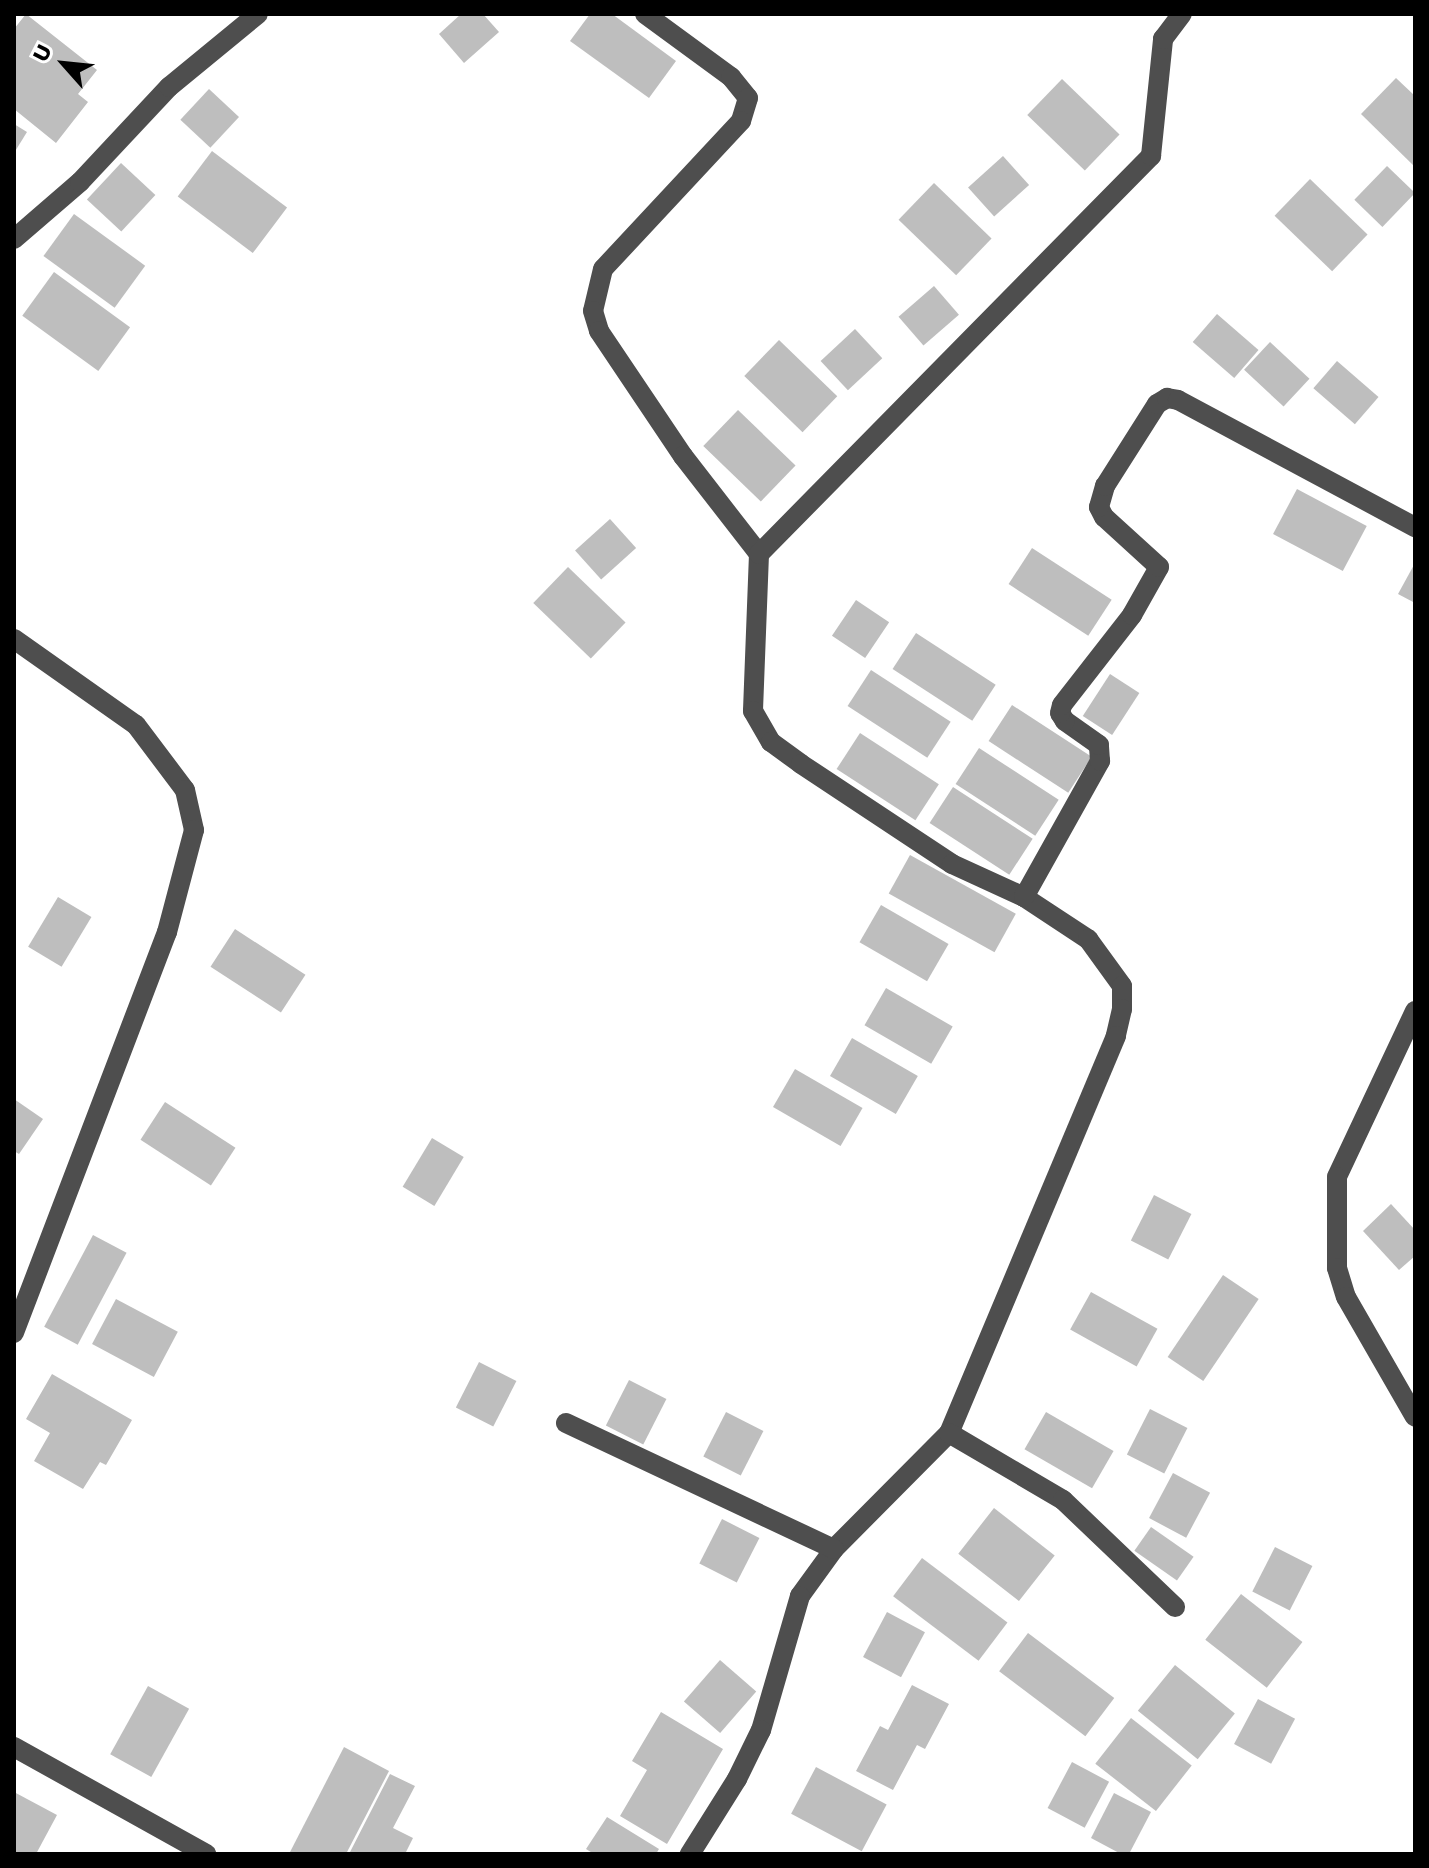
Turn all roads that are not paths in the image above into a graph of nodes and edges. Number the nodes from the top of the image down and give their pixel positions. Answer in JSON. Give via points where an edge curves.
{"nodes":[{"id":1,"x":258,"y":14,"type":"edge"},
{"id":2,"x":645,"y":14,"type":"edge"},
{"id":3,"x":1182,"y":14,"type":"edge"},
{"id":4,"x":14,"y":239,"type":"edge"},
{"id":5,"x":1415,"y":527,"type":"edge"},
{"id":6,"x":759,"y":554,"type":"junction"},
{"id":7,"x":14,"y":639,"type":"edge"},
{"id":8,"x":1024,"y":897,"type":"junction"},
{"id":9,"x":1415,"y":1011,"type":"edge"},
{"id":10,"x":14,"y":1333,"type":"edge"},
{"id":11,"x":1415,"y":1417,"type":"edge"},
{"id":12,"x":566,"y":1423,"type":"dead end"},
{"id":13,"x":949,"y":1433,"type":"junction"},
{"id":14,"x":834,"y":1549,"type":"junction"},
{"id":15,"x":1175,"y":1607,"type":"dead end"},
{"id":16,"x":14,"y":1747,"type":"edge"},
{"id":17,"x":206,"y":1854,"type":"edge"},
{"id":18,"x":690,"y":1854,"type":"edge"}],
"edges":[{"from":1,"to":4,"type":"street","via":[[169,87],[80,182]]},
{"from":2,"to":6,"type":"street","via":[[731,77],[748,98],[741,121],[603,269],[593,311],[599,331],[683,456]]},
{"from":3,"to":6,"type":"street","via":[[1163,39],[1151,156]]},
{"from":5,"to":8,"type":"street","via":[[1178,400],[1167,398],[1157,404],[1105,486],[1099,507],[1159,567],[1132,615],[1062,705],[1065,721],[1099,745],[1100,761]]},
{"from":6,"to":8,"type":"street","via":[[753,711],[771,742],[952,864]]},
{"from":7,"to":10,"type":"street","via":[[136,725],[185,790],[194,830],[167,932]]},
{"from":8,"to":13,"type":"street","via":[[1088,939],[1122,986],[1122,1009],[1111,1050]]},
{"from":9,"to":11,"type":"street","via":[[1337,1177],[1337,1268],[1346,1297]]},
{"from":12,"to":14,"type":"street"},
{"from":13,"to":14,"type":"street"},
{"from":13,"to":15,"type":"street","via":[[1063,1500]]},
{"from":14,"to":18,"type":"street","via":[[800,1596],[761,1730]]},
{"from":16,"to":17,"type":"street"}]}
